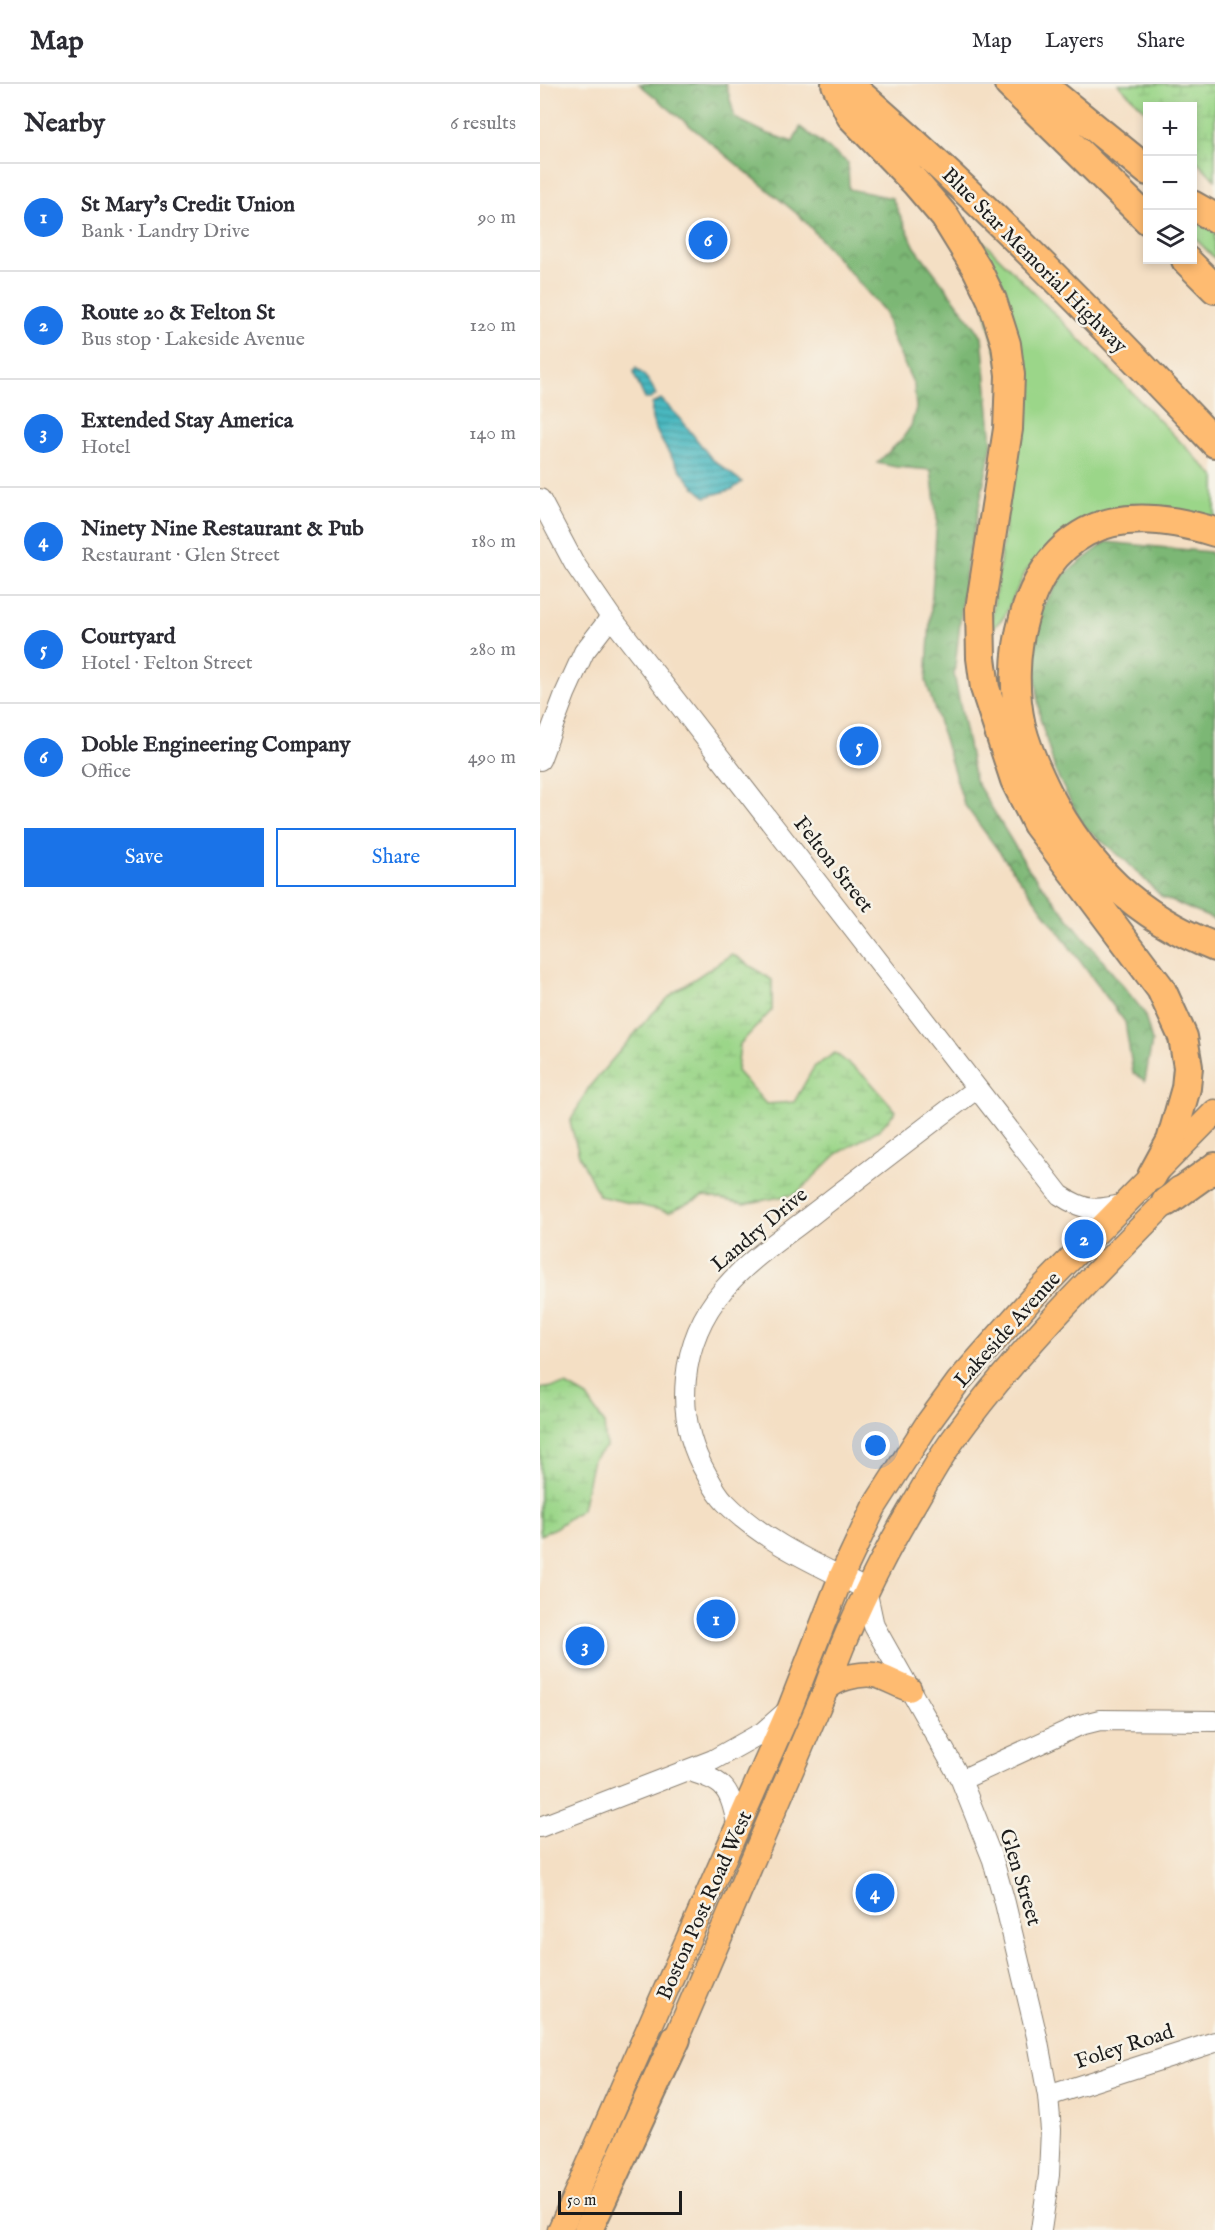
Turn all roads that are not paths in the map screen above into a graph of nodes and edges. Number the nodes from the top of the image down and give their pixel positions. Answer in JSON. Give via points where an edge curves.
{"nodes":[{"id":1,"x":836,"y":84,"type":"edge"},
{"id":2,"x":848,"y":84,"type":"edge"},
{"id":3,"x":1009,"y":84,"type":"edge"},
{"id":4,"x":1041,"y":84,"type":"edge"},
{"id":5,"x":1143,"y":167,"type":"edge"},
{"id":6,"x":1197,"y":208,"type":"edge"},
{"id":7,"x":1143,"y":215,"type":"edge"},
{"id":8,"x":1215,"y":218,"type":"edge"},
{"id":9,"x":1190,"y":264,"type":"edge"},
{"id":10,"x":1215,"y":289,"type":"edge"},
{"id":11,"x":1215,"y":443,"type":"edge"},
{"id":12,"x":540,"y":499,"type":"edge"},
{"id":13,"x":1215,"y":532,"type":"edge"},
{"id":14,"x":611,"y":617,"type":"junction"},
{"id":15,"x":540,"y":760,"type":"edge"},
{"id":16,"x":1215,"y":947,"type":"edge"},
{"id":17,"x":976,"y":1089,"type":"junction"},
{"id":18,"x":1215,"y":1112,"type":"edge"},
{"id":19,"x":1215,"y":1153,"type":"edge"},
{"id":20,"x":1215,"y":1167,"type":"edge"},
{"id":21,"x":1152,"y":1176,"type":"junction"},
{"id":22,"x":1166,"y":1202,"type":"junction"},
{"id":23,"x":1125,"y":1204,"type":"junction"},
{"id":24,"x":841,"y":1576,"type":"junction"},
{"id":25,"x":866,"y":1589,"type":"junction"},
{"id":26,"x":909,"y":1689,"type":"junction"},
{"id":27,"x":825,"y":1691,"type":"junction"},
{"id":28,"x":790,"y":1708,"type":"junction"},
{"id":29,"x":1215,"y":1721,"type":"edge"},
{"id":30,"x":689,"y":1771,"type":"junction"},
{"id":31,"x":961,"y":1780,"type":"junction"},
{"id":32,"x":540,"y":1827,"type":"edge"},
{"id":33,"x":738,"y":1827,"type":"junction"},
{"id":34,"x":676,"y":2039,"type":"joint"},
{"id":35,"x":1215,"y":2042,"type":"edge"},
{"id":36,"x":1048,"y":2096,"type":"junction"},
{"id":37,"x":560,"y":2230,"type":"edge"},
{"id":38,"x":588,"y":2230,"type":"edge"},
{"id":39,"x":1041,"y":2230,"type":"edge"}],
"edges":[{"from":1,"to":21,"type":"highway","via":[[851,116],[945,217],[977,269],[1004,337],[1010,375],[1009,414],[980,609],[985,688],[1015,780],[1037,824],[1161,989],[1183,1037],[1188,1067],[1186,1089],[1176,1130]]},
{"from":2,"to":11,"type":"highway","name":"Blue Star Memorial Highway","via":[[1010,233]]},
{"from":3,"to":7,"type":"highway"},
{"from":4,"to":5,"type":"highway"},
{"from":6,"to":8,"type":"highway"},
{"from":9,"to":10,"type":"highway"},
{"from":12,"to":14,"type":"street","name":"Felton Street","via":[[574,563]]},
{"from":13,"to":16,"type":"highway","via":[[1176,522],[1129,521],[1107,524],[1071,543],[1045,573],[1028,606],[1016,652],[1016,687],[1022,728],[1036,769],[1089,860],[1149,912]]},
{"from":14,"to":15,"type":"street","via":[[584,652]]},
{"from":14,"to":17,"type":"street","name":"Felton Street"},
{"from":17,"to":23,"type":"street","name":"Felton Street","via":[[1060,1196],[1078,1207],[1099,1210]]},
{"from":17,"to":24,"type":"street","name":"Landry Drive","via":[[738,1275],[708,1312],[692,1345],[685,1393],[688,1432],[716,1491],[755,1527]]},
{"from":18,"to":21,"type":"main road","name":"Lakeside Avenue"},
{"from":19,"to":22,"type":"main road","name":"Lakeside Avenue"},
{"from":20,"to":22,"type":"highway"},
{"from":21,"to":23,"type":"main road","name":"Lakeside Avenue"},
{"from":22,"to":25,"type":"main road","name":"Lakeside Avenue","via":[[1045,1327],[969,1418],[940,1458]]},
{"from":23,"to":24,"type":"main road","name":"Lakeside Avenue","via":[[1033,1297],[942,1402],[874,1507]]},
{"from":24,"to":25,"type":"street"},
{"from":24,"to":28,"type":"main road","name":"Boston Post Road West"},
{"from":25,"to":26,"type":"street","name":"Glen Street","via":[[874,1626]]},
{"from":25,"to":27,"type":"main road","name":"Boston Post Road West"},
{"from":26,"to":27,"type":"main road","via":[[876,1675],[830,1684]]},
{"from":26,"to":31,"type":"street","name":"Glen Street"},
{"from":27,"to":34,"type":"main road","name":"Boston Post Road West"},
{"from":28,"to":30,"type":"street","via":[[756,1736]]},
{"from":28,"to":33,"type":"main road","name":"Boston Post Road West"},
{"from":29,"to":31,"type":"street","via":[[1100,1720],[1080,1725]]},
{"from":30,"to":32,"type":"street"},
{"from":30,"to":33,"type":"street","via":[[712,1778],[724,1787],[732,1800]]},
{"from":31,"to":36,"type":"street","name":"Glen Street","via":[[993,1860],[1005,1903]]},
{"from":33,"to":37,"type":"main road","name":"Boston Post Road West"},
{"from":34,"to":38,"type":"highway","name":"Boston Post Road West"},
{"from":35,"to":36,"type":"street","name":"Foley Road"},
{"from":36,"to":39,"type":"street","name":"Glen Street","via":[[1051,2141]]}]}
